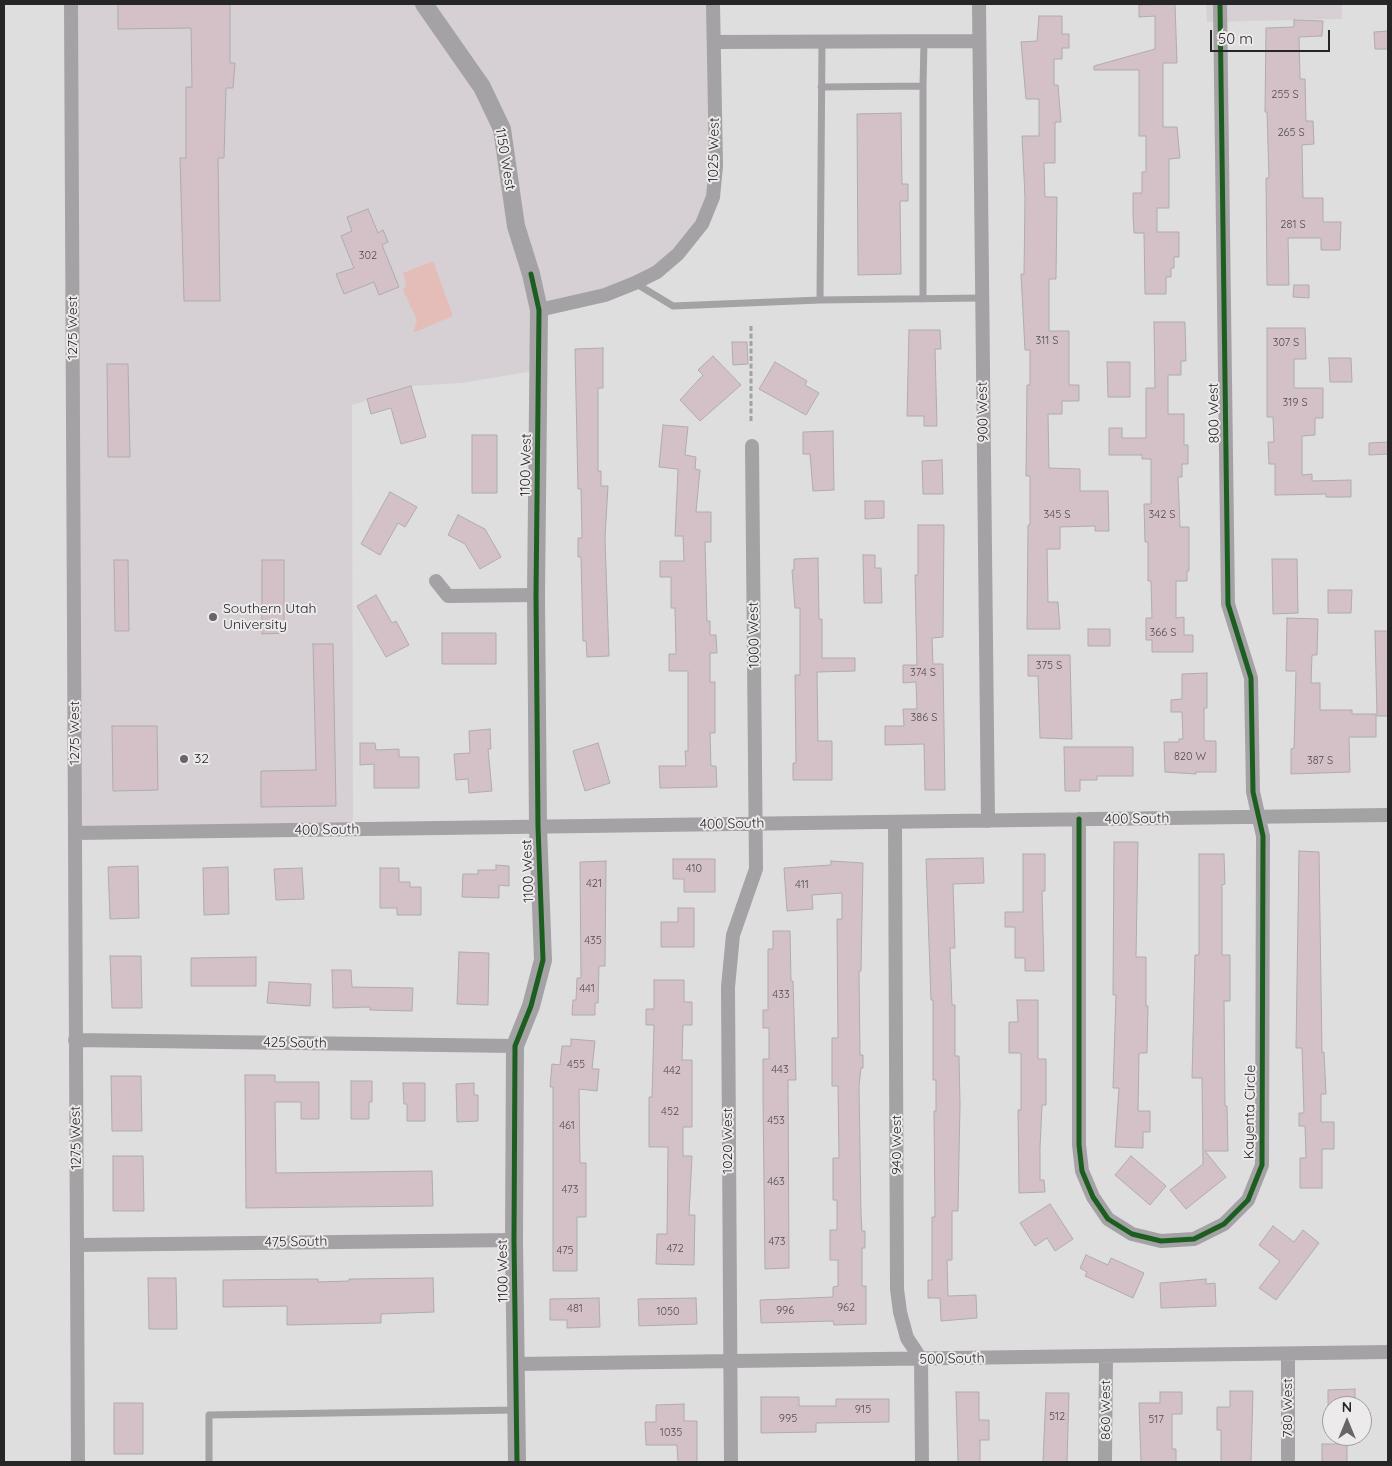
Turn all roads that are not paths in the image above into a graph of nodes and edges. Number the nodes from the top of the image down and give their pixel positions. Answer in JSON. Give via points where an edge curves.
{"nodes":[{"id":1,"x":71,"y":4,"type":"edge"},
{"id":2,"x":424,"y":4,"type":"edge"},
{"id":3,"x":714,"y":4,"type":"edge"},
{"id":4,"x":979,"y":4,"type":"edge"},
{"id":5,"x":1220,"y":4,"type":"edge"},
{"id":6,"x":979,"y":41,"type":"junction"},
{"id":7,"x":714,"y":42,"type":"junction"},
{"id":8,"x":822,"y":42,"type":"junction"},
{"id":9,"x":924,"y":42,"type":"junction"},
{"id":10,"x":923,"y":86,"type":"junction"},
{"id":11,"x":821,"y":87,"type":"junction"},
{"id":12,"x":531,"y":274,"type":"joint"},
{"id":13,"x":635,"y":284,"type":"junction"},
{"id":14,"x":981,"y":298,"type":"junction"},
{"id":15,"x":924,"y":299,"type":"junction"},
{"id":16,"x":820,"y":300,"type":"junction"},
{"id":17,"x":539,"y":310,"type":"junction"},
{"id":18,"x":752,"y":446,"type":"dead end"},
{"id":19,"x":436,"y":580,"type":"dead end"},
{"id":20,"x":536,"y":596,"type":"junction"},
{"id":21,"x":1388,"y":815,"type":"edge"},
{"id":22,"x":1259,"y":817,"type":"junction"},
{"id":23,"x":1079,"y":819,"type":"junction"},
{"id":24,"x":988,"y":821,"type":"junction"},
{"id":25,"x":895,"y":822,"type":"junction"},
{"id":26,"x":756,"y":823,"type":"junction"},
{"id":27,"x":538,"y":827,"type":"junction"},
{"id":28,"x":75,"y":833,"type":"junction"},
{"id":29,"x":75,"y":1040,"type":"junction"},
{"id":30,"x":515,"y":1046,"type":"junction"},
{"id":31,"x":514,"y":1240,"type":"junction"},
{"id":32,"x":78,"y":1245,"type":"junction"},
{"id":33,"x":1388,"y":1352,"type":"edge"},
{"id":34,"x":1288,"y":1354,"type":"junction"},
{"id":35,"x":1106,"y":1357,"type":"junction"},
{"id":36,"x":921,"y":1359,"type":"junction"},
{"id":37,"x":728,"y":1360,"type":"junction"},
{"id":38,"x":516,"y":1364,"type":"junction"},
{"id":39,"x":516,"y":1410,"type":"junction"},
{"id":40,"x":78,"y":1462,"type":"edge"},
{"id":41,"x":209,"y":1462,"type":"edge"},
{"id":42,"x":517,"y":1462,"type":"edge"},
{"id":43,"x":730,"y":1462,"type":"edge"},
{"id":44,"x":922,"y":1462,"type":"edge"},
{"id":45,"x":1106,"y":1462,"type":"edge"},
{"id":46,"x":1288,"y":1462,"type":"edge"}],
"edges":[{"from":1,"to":28,"type":"street","name":"1275 West"},
{"from":2,"to":12,"type":"street","name":"1150 West","via":[[482,87],[502,129],[516,226]]},
{"from":3,"to":7,"type":"street","name":"1025 West"},
{"from":4,"to":6,"type":"street","name":"900 West"},
{"from":5,"to":22,"type":"street","name":"800 West","via":[[1228,604],[1251,678],[1253,792]]},
{"from":6,"to":9,"type":"street"},
{"from":6,"to":14,"type":"street","name":"900 West"},
{"from":7,"to":8,"type":"street"},
{"from":7,"to":13,"type":"street","name":"1025 West","via":[[716,166],[713,197],[702,224],[678,254],[657,272]]},
{"from":8,"to":9,"type":"street"},
{"from":8,"to":11,"type":"lane"},
{"from":9,"to":10,"type":"lane"},
{"from":10,"to":11,"type":"lane"},
{"from":10,"to":15,"type":"lane"},
{"from":11,"to":16,"type":"lane"},
{"from":12,"to":17,"type":"street","name":"1100 West"},
{"from":13,"to":16,"type":"lane","via":[[673,306]]},
{"from":13,"to":17,"type":"street","name":"1025 West","via":[[605,295]]},
{"from":14,"to":15,"type":"lane"},
{"from":14,"to":24,"type":"street","name":"900 West"},
{"from":15,"to":16,"type":"lane"},
{"from":17,"to":20,"type":"street","name":"1100 West"},
{"from":18,"to":26,"type":"street","name":"1000 West"},
{"from":19,"to":20,"type":"street","via":[[448,596]]},
{"from":20,"to":27,"type":"street","name":"1100 West"},
{"from":21,"to":22,"type":"street","name":"400 South"},
{"from":22,"to":23,"type":"street","name":"400 South"},
{"from":22,"to":23,"type":"street","name":"Kayenta Circle","via":[[1263,836],[1262,1165],[1248,1200],[1224,1224],[1194,1239],[1161,1241],[1132,1234],[1108,1219],[1093,1197],[1082,1171],[1079,1145]]},
{"from":23,"to":24,"type":"street","name":"400 South"},
{"from":24,"to":25,"type":"street","name":"400 South"},
{"from":25,"to":26,"type":"street","name":"400 South"},
{"from":25,"to":36,"type":"street","name":"940 West","via":[[897,1289],[907,1338]]},
{"from":26,"to":27,"type":"street","name":"400 South"},
{"from":26,"to":37,"type":"street","name":"1020 West","via":[[756,869],[733,935],[728,987]]},
{"from":27,"to":28,"type":"street","name":"400 South"},
{"from":27,"to":30,"type":"street","name":"1100 West","via":[[543,960],[531,1006]]},
{"from":28,"to":29,"type":"street","name":"1275 West"},
{"from":29,"to":30,"type":"street","name":"425 South"},
{"from":29,"to":32,"type":"street","name":"1275 West"},
{"from":30,"to":31,"type":"street","name":"1100 West"},
{"from":31,"to":32,"type":"street","name":"475 South"},
{"from":31,"to":38,"type":"street","name":"1100 West"},
{"from":32,"to":40,"type":"street","name":"1275 West"},
{"from":33,"to":34,"type":"street","name":"500 South"},
{"from":34,"to":35,"type":"street","name":"500 South"},
{"from":34,"to":46,"type":"street","name":"780 West"},
{"from":35,"to":36,"type":"street","name":"500 South"},
{"from":35,"to":45,"type":"street","name":"860 West"},
{"from":36,"to":37,"type":"street","name":"500 South"},
{"from":36,"to":44,"type":"street"},
{"from":37,"to":38,"type":"street","name":"500 South"},
{"from":37,"to":43,"type":"street","name":"1020 West"},
{"from":38,"to":39,"type":"street","name":"1100 West"},
{"from":39,"to":41,"type":"lane","via":[[209,1415]]},
{"from":39,"to":42,"type":"street","name":"1100 West"}]}
